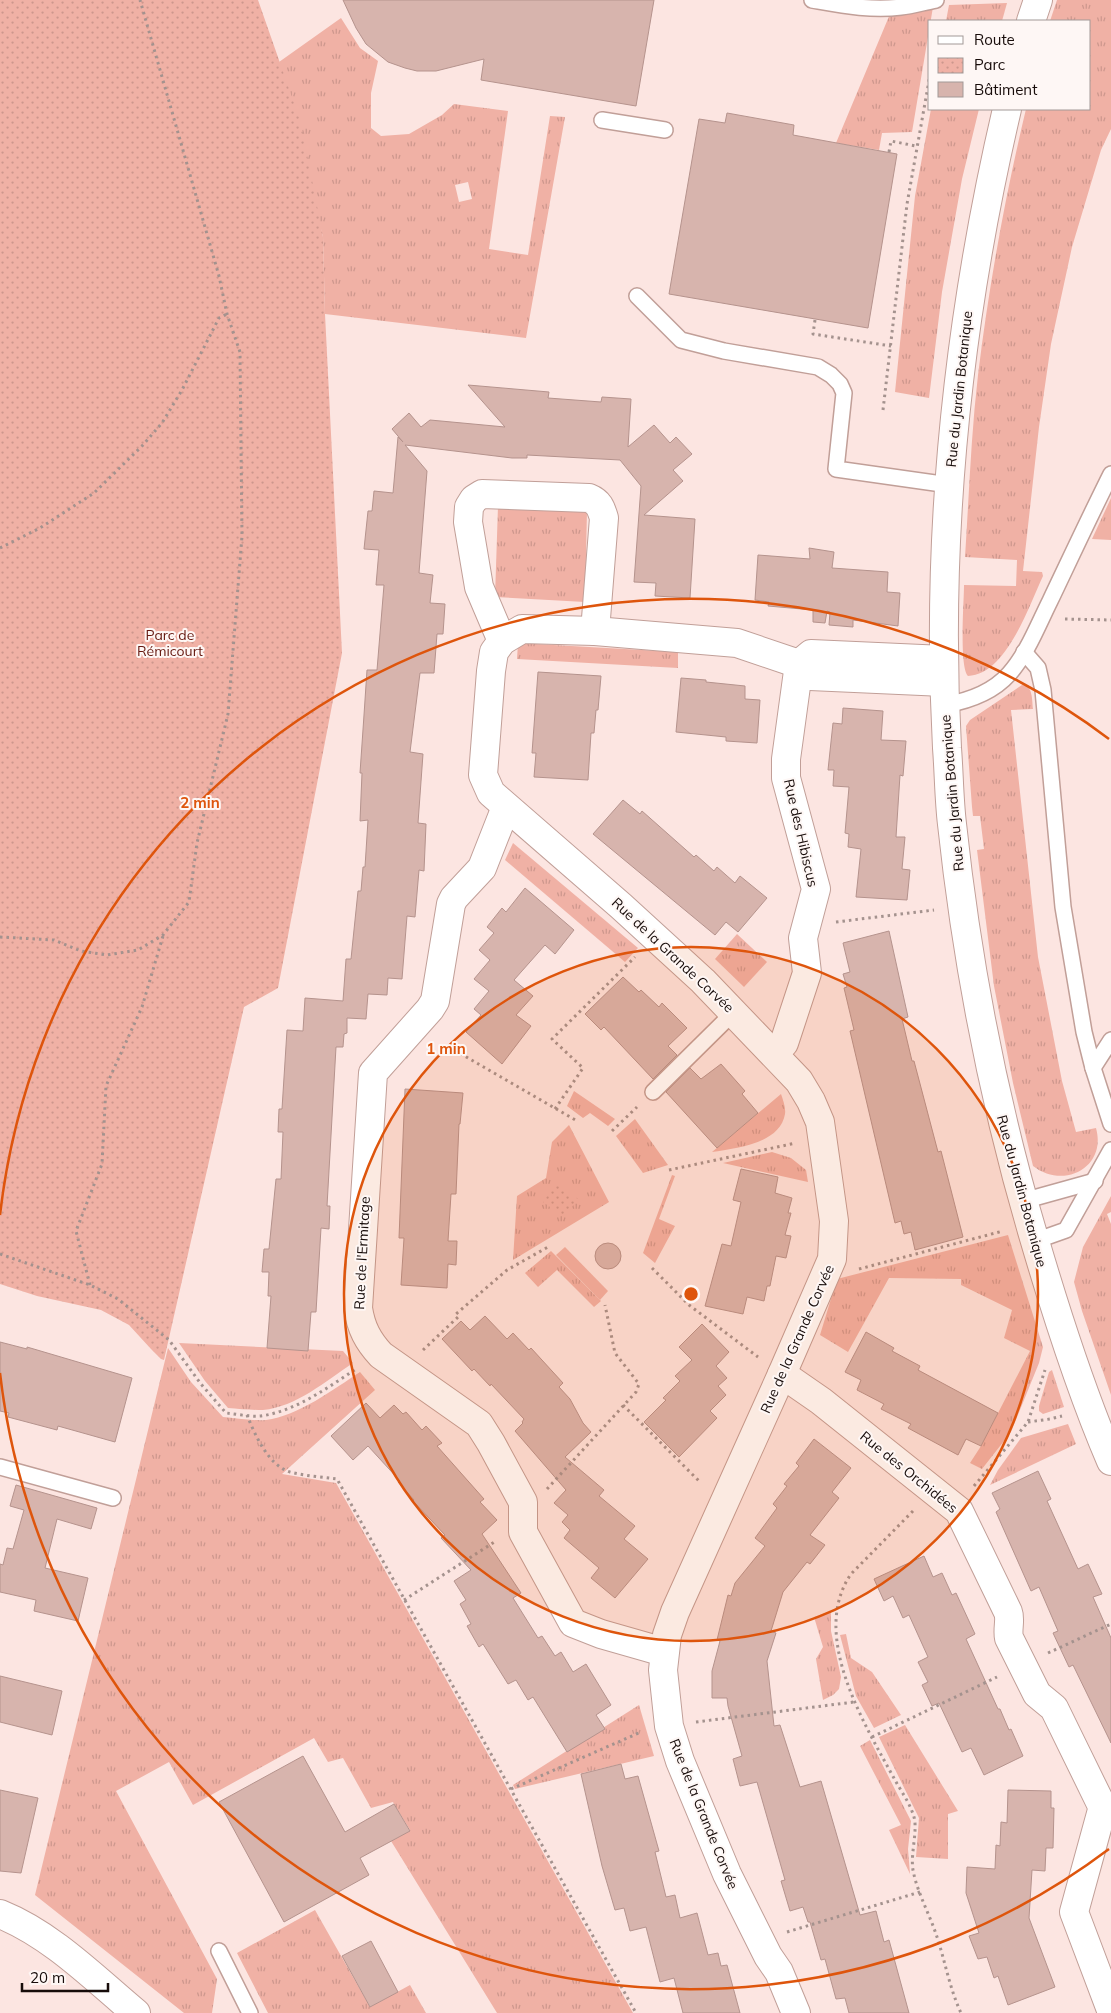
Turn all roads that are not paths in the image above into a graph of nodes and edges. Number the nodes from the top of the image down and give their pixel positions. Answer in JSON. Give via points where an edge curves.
{"nodes":[{"id":1,"x":812,"y":0,"type":"edge"},
{"id":2,"x":936,"y":0,"type":"edge"},
{"id":3,"x":1038,"y":0,"type":"edge"},
{"id":4,"x":1031,"y":20,"type":"edge"},
{"id":5,"x":1007,"y":110,"type":"edge"},
{"id":6,"x":602,"y":120,"type":"dead end"},
{"id":7,"x":665,"y":130,"type":"dead end"},
{"id":8,"x":637,"y":296,"type":"dead end"},
{"id":9,"x":1111,"y":474,"type":"edge"},
{"id":10,"x":949,"y":485,"type":"junction"},
{"id":11,"x":595,"y":631,"type":"junction"},
{"id":12,"x":502,"y":641,"type":"junction"},
{"id":13,"x":1024,"y":652,"type":"junction"},
{"id":14,"x":799,"y":664,"type":"junction"},
{"id":15,"x":944,"y":682,"type":"junction"},
{"id":16,"x":506,"y":807,"type":"junction"},
{"id":17,"x":734,"y":1012,"type":"junction"},
{"id":18,"x":1111,"y":1040,"type":"edge"},
{"id":19,"x":774,"y":1054,"type":"junction"},
{"id":20,"x":1093,"y":1068,"type":"junction"},
{"id":21,"x":653,"y":1092,"type":"dead end"},
{"id":22,"x":1111,"y":1124,"type":"edge"},
{"id":23,"x":1111,"y":1150,"type":"edge"},
{"id":24,"x":1095,"y":1181,"type":"junction"},
{"id":25,"x":1029,"y":1222,"type":"junction"},
{"id":26,"x":782,"y":1374,"type":"junction"},
{"id":27,"x":1111,"y":1461,"type":"edge"},
{"id":28,"x":1,"y":1471,"type":"edge"},
{"id":29,"x":113,"y":1498,"type":"dead end"},
{"id":30,"x":664,"y":1652,"type":"junction"},
{"id":31,"x":0,"y":1914,"type":"edge"},
{"id":32,"x":220,"y":1951,"type":"dead end"},
{"id":33,"x":1111,"y":2010,"type":"edge"},
{"id":34,"x":136,"y":2013,"type":"edge"},
{"id":35,"x":250,"y":2013,"type":"edge"},
{"id":36,"x":796,"y":2013,"type":"edge"}],
"edges":[{"from":1,"to":2,"type":"lane","via":[[878,8]]},
{"from":3,"to":4,"type":"street"},
{"from":5,"to":10,"type":"street","name":"Rue du Jardin Botanique","via":[[977,249],[963,341]]},
{"from":6,"to":7,"type":"lane"},
{"from":8,"to":10,"type":"lane","via":[[681,340],[818,367],[831,375],[844,394],[836,469]]},
{"from":9,"to":13,"type":"lane"},
{"from":10,"to":15,"type":"street","name":"Rue du Jardin Botanique"},
{"from":11,"to":12,"type":"street","via":[[522,629]]},
{"from":11,"to":12,"type":"street","via":[[604,518],[596,501],[588,498],[482,494],[469,507],[468,522],[479,586]]},
{"from":11,"to":14,"type":"street","via":[[737,643]]},
{"from":12,"to":16,"type":"street","name":"Rue de la Grande Corvée","via":[[494,652],[491,671],[483,775],[491,793]]},
{"from":13,"to":15,"type":"lane","via":[[1008,676],[960,703]]},
{"from":13,"to":20,"type":"lane","via":[[1038,668],[1043,690],[1064,907]]},
{"from":14,"to":15,"type":"street","via":[[811,654]]},
{"from":14,"to":19,"type":"street","name":"Rue des Hibiscus","via":[[786,778],[816,889],[803,938],[807,974],[784,1043]]},
{"from":15,"to":25,"type":"street","name":"Rue du Jardin Botanique","via":[[952,821],[962,907],[1004,1133]]},
{"from":16,"to":17,"type":"street","name":"Rue de la Grande Corvée","via":[[655,937]]},
{"from":16,"to":30,"type":"street","name":"Rue de l'Ermitage","via":[[482,868],[451,904],[435,1000],[373,1073],[358,1308],[360,1323],[366,1335],[392,1362],[479,1424],[524,1502],[524,1532],[573,1622],[601,1634]]},
{"from":17,"to":19,"type":"street","name":"Rue de la Grande Corvée"},
{"from":17,"to":21,"type":"lane"},
{"from":18,"to":20,"type":"lane"},
{"from":19,"to":26,"type":"street","name":"Rue de la Grande Corvée","via":[[799,1081],[820,1122],[834,1221],[832,1259]]},
{"from":20,"to":22,"type":"lane"},
{"from":23,"to":24,"type":"lane"},
{"from":24,"to":25,"type":"lane"},
{"from":24,"to":25,"type":"lane","via":[[1066,1230]]},
{"from":25,"to":27,"type":"street","name":"Rue du Jardin Botanique","via":[[1055,1308]]},
{"from":26,"to":30,"type":"street","name":"Rue de la Grande Corvée","via":[[675,1612]]},
{"from":26,"to":33,"type":"street","name":"Rue des Orchidées","via":[[821,1401],[959,1511],[1010,1616],[1009,1638],[1037,1694],[1054,1708],[1101,1804],[1074,1912]]},
{"from":28,"to":29,"type":"lane"},
{"from":30,"to":36,"type":"street","name":"Rue de la Grande Corvée","via":[[669,1723],[680,1761],[727,1874]]},
{"from":31,"to":34,"type":"street","via":[[28,1928],[71,1958]]},
{"from":32,"to":35,"type":"lane"}]}
